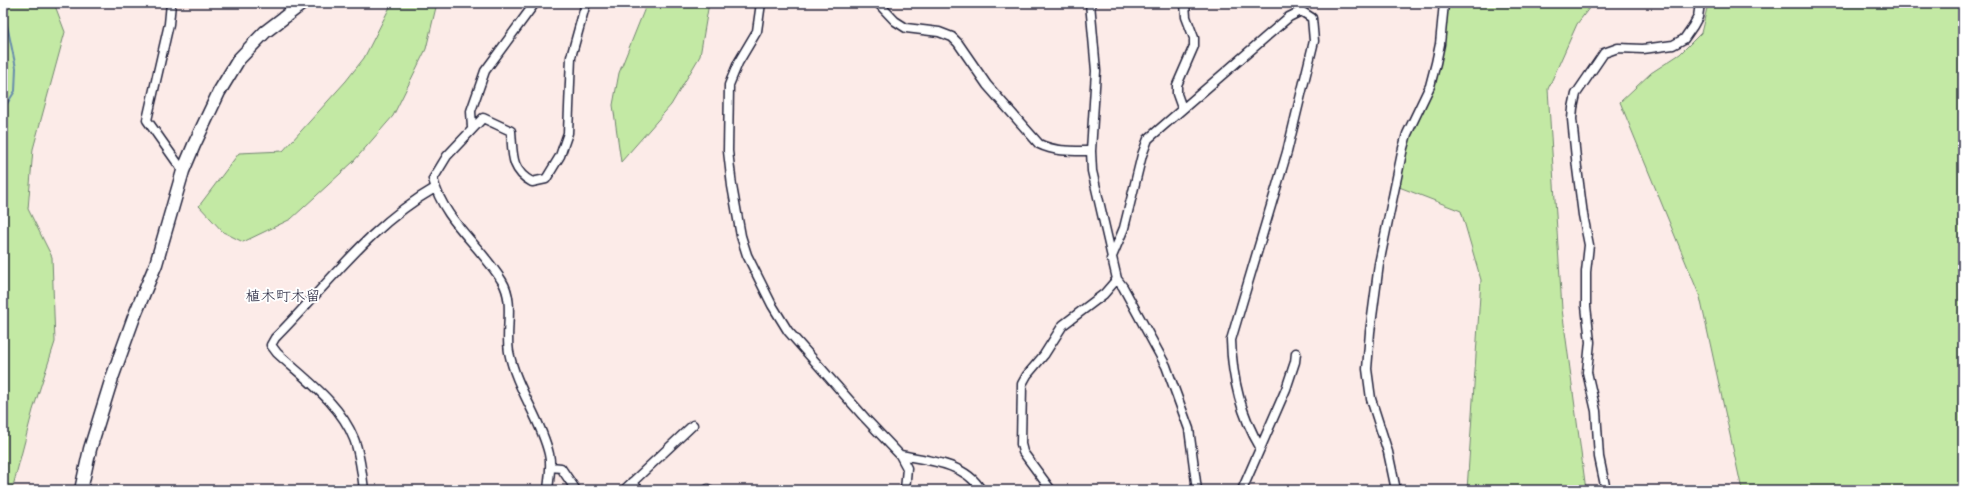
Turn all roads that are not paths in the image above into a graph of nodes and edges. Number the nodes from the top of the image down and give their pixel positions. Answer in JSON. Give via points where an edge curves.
{"nodes":[{"id":1,"x":171,"y":3,"type":"edge"},
{"id":2,"x":304,"y":3,"type":"edge"},
{"id":3,"x":535,"y":3,"type":"edge"},
{"id":4,"x":586,"y":3,"type":"edge"},
{"id":5,"x":761,"y":3,"type":"edge"},
{"id":6,"x":878,"y":3,"type":"edge"},
{"id":7,"x":1090,"y":3,"type":"edge"},
{"id":8,"x":1185,"y":3,"type":"edge"},
{"id":9,"x":1444,"y":3,"type":"edge"},
{"id":10,"x":1700,"y":4,"type":"edge"},
{"id":11,"x":1182,"y":108,"type":"junction"},
{"id":12,"x":472,"y":128,"type":"junction"},
{"id":13,"x":1091,"y":151,"type":"junction"},
{"id":14,"x":183,"y":171,"type":"junction"},
{"id":15,"x":435,"y":188,"type":"junction"},
{"id":16,"x":1111,"y":259,"type":"junction"},
{"id":17,"x":1117,"y":279,"type":"junction"},
{"id":18,"x":1296,"y":353,"type":"dead end"},
{"id":19,"x":693,"y":426,"type":"dead end"},
{"id":20,"x":1260,"y":447,"type":"junction"},
{"id":21,"x":900,"y":455,"type":"junction"},
{"id":22,"x":551,"y":467,"type":"junction"},
{"id":23,"x":632,"y":482,"type":"junction"},
{"id":24,"x":80,"y":490,"type":"edge"},
{"id":25,"x":364,"y":490,"type":"edge"},
{"id":26,"x":548,"y":490,"type":"edge"},
{"id":27,"x":576,"y":490,"type":"edge"},
{"id":28,"x":624,"y":490,"type":"edge"},
{"id":29,"x":639,"y":490,"type":"edge"},
{"id":30,"x":905,"y":490,"type":"edge"},
{"id":31,"x":981,"y":490,"type":"edge"},
{"id":32,"x":1052,"y":490,"type":"edge"},
{"id":33,"x":1197,"y":490,"type":"edge"},
{"id":34,"x":1242,"y":490,"type":"edge"},
{"id":35,"x":1396,"y":490,"type":"edge"},
{"id":36,"x":1606,"y":490,"type":"edge"}],
"edges":[{"from":1,"to":14,"type":"street","via":[[169,24],[147,120]]},
{"from":2,"to":14,"type":"street","via":[[264,32],[239,58],[219,92]]},
{"from":3,"to":12,"type":"street","via":[[486,71],[471,111]]},
{"from":4,"to":12,"type":"street","via":[[571,57],[568,133],[560,156],[546,179],[532,182],[519,174],[514,161],[510,131],[483,118]]},
{"from":5,"to":21,"type":"street","via":[[757,31],[738,63],[729,85],[728,150],[741,236],[747,255],[788,331]]},
{"from":6,"to":13,"type":"street","via":[[895,21],[906,28],[939,32],[952,37],[992,91],[1039,144],[1064,151]]},
{"from":7,"to":13,"type":"street","via":[[1096,71]]},
{"from":8,"to":11,"type":"street","via":[[1194,46],[1178,85],[1177,94]]},
{"from":9,"to":35,"type":"street","via":[[1440,44],[1430,86],[1407,134],[1379,264],[1370,332],[1367,369],[1369,389],[1388,452]]},
{"from":10,"to":36,"type":"street","via":[[1698,17],[1693,26],[1684,39],[1673,45],[1643,49],[1618,48],[1604,53],[1576,94],[1573,108],[1578,176],[1590,245],[1586,272],[1590,342],[1587,372],[1596,411],[1599,457]]},
{"from":11,"to":16,"type":"street","via":[[1148,138],[1124,228]]},
{"from":11,"to":20,"type":"street","via":[[1289,17],[1301,10],[1312,18],[1314,41],[1287,152],[1231,340],[1231,357],[1238,395],[1249,428]]},
{"from":12,"to":15,"type":"street","via":[[447,156],[433,179]]},
{"from":13,"to":16,"type":"street","via":[[1092,175]]},
{"from":14,"to":24,"type":"street","via":[[156,264],[112,378]]},
{"from":15,"to":22,"type":"street","via":[[440,201],[505,287],[508,297],[509,352],[543,434]]},
{"from":15,"to":25,"type":"street","via":[[415,199],[373,232],[271,345],[343,419],[354,439]]},
{"from":16,"to":17,"type":"street"},
{"from":17,"to":32,"type":"street","via":[[1104,294],[1063,325],[1022,384],[1023,452]]},
{"from":17,"to":33,"type":"street","via":[[1166,366],[1189,429]]},
{"from":18,"to":20,"type":"street","via":[[1286,389]]},
{"from":19,"to":23,"type":"street"},
{"from":20,"to":34,"type":"street"},
{"from":21,"to":30,"type":"street","via":[[907,468]]},
{"from":21,"to":31,"type":"street","via":[[954,467],[967,475]]},
{"from":22,"to":26,"type":"street"},
{"from":22,"to":27,"type":"street","via":[[561,468]]},
{"from":23,"to":28,"type":"street"},
{"from":23,"to":29,"type":"street"}]}
